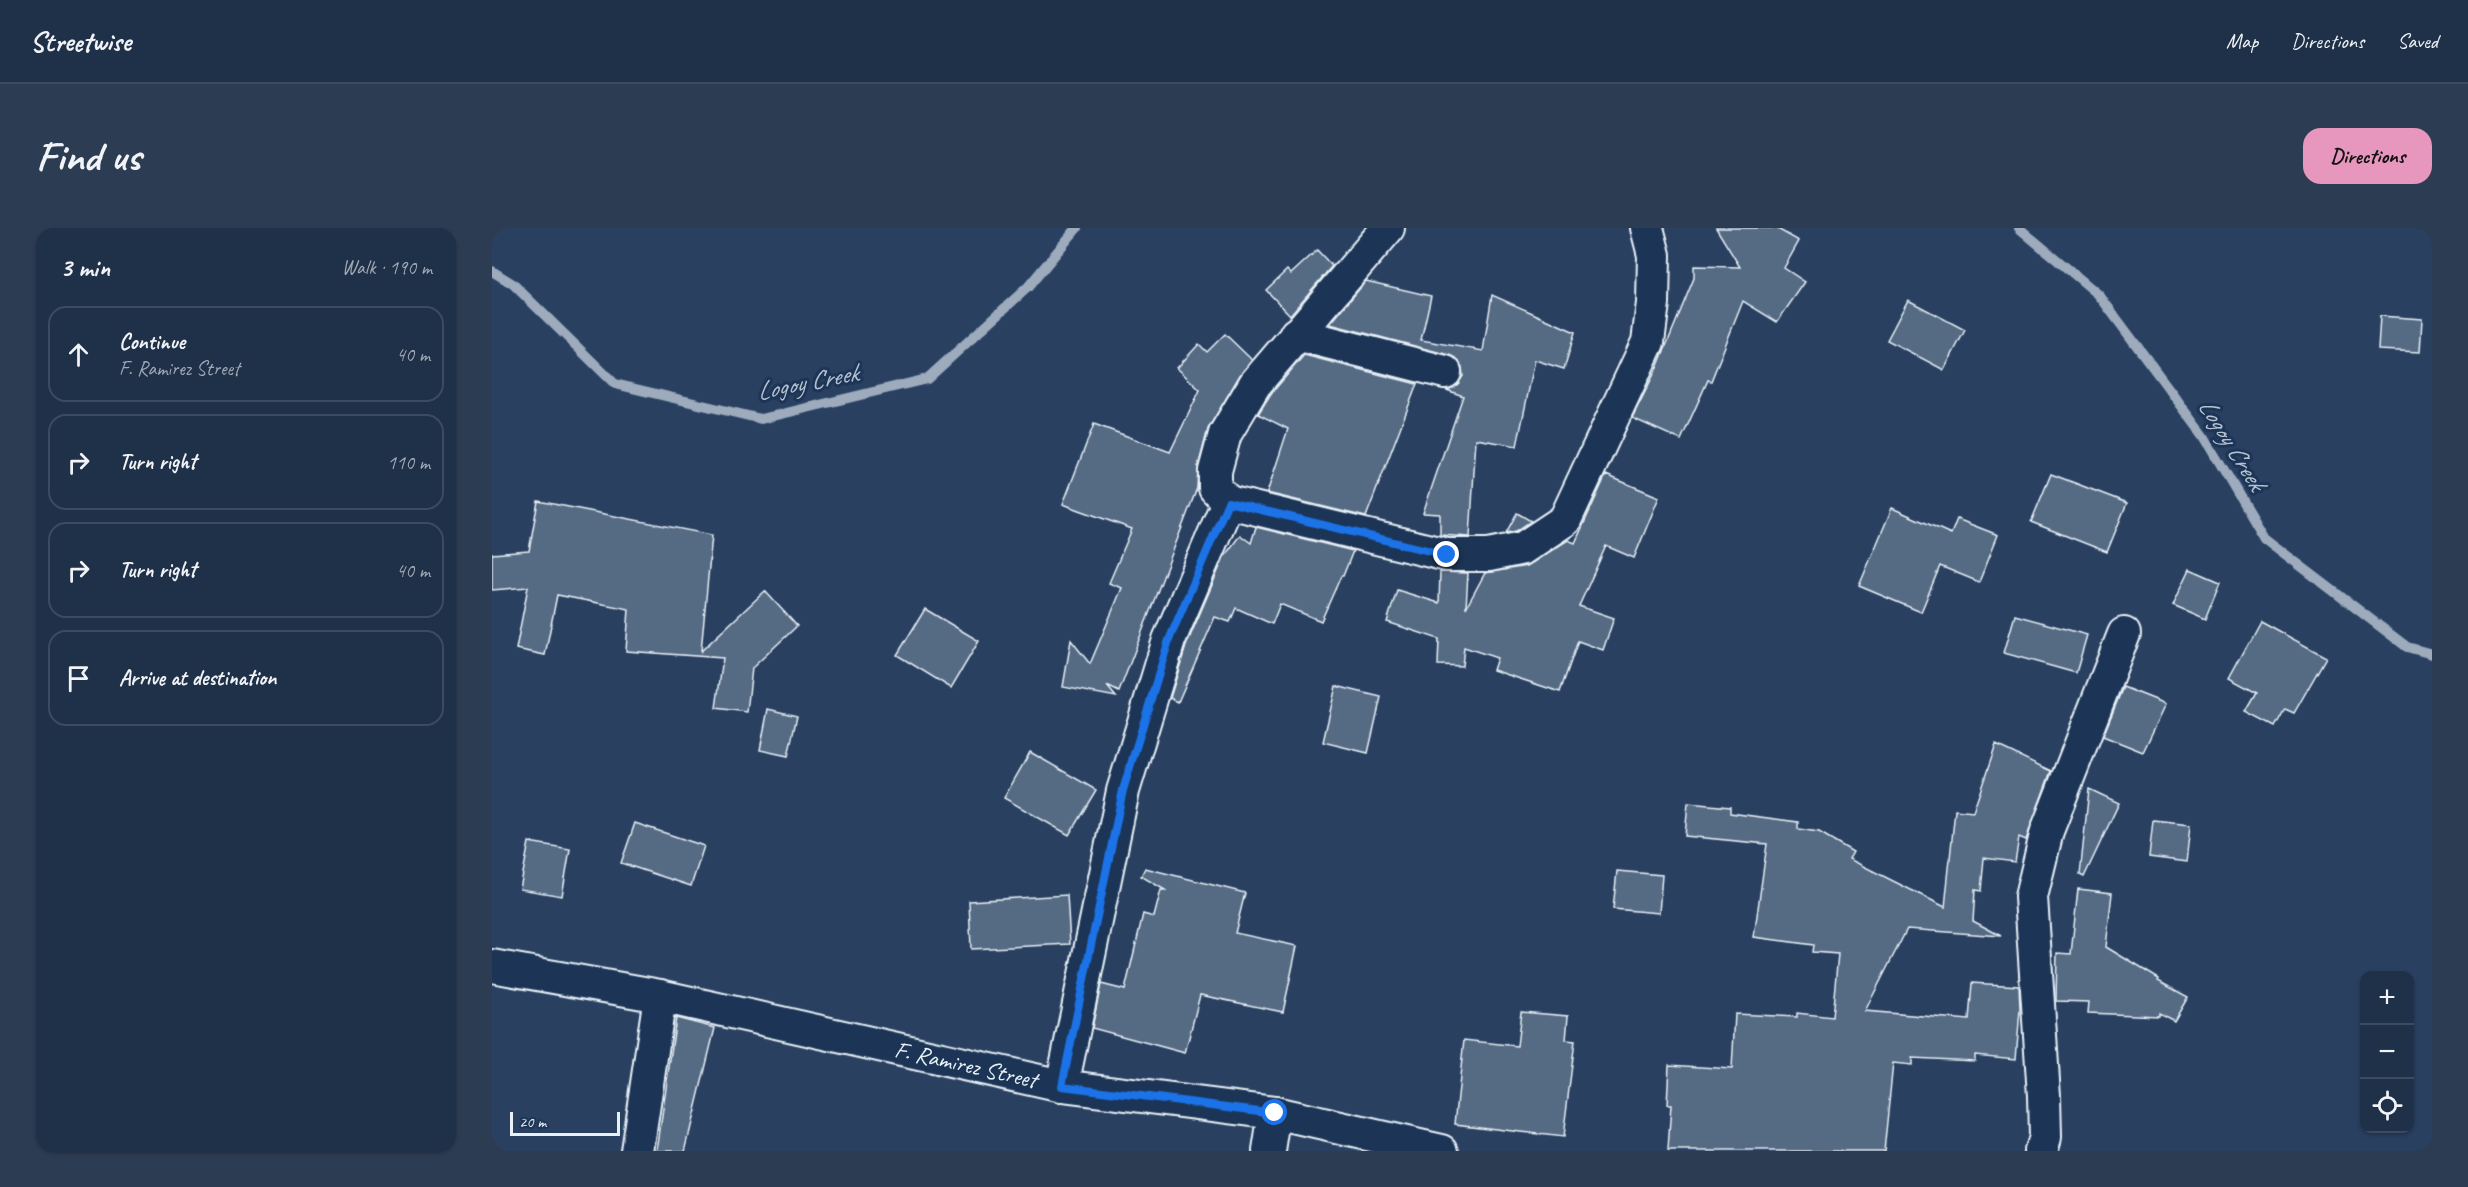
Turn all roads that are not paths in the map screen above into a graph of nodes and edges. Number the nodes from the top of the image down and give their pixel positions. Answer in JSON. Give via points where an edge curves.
{"nodes":[{"id":1,"x":1388,"y":228,"type":"edge"},
{"id":2,"x":1647,"y":228,"type":"edge"},
{"id":3,"x":1296,"y":334,"type":"junction"},
{"id":4,"x":1445,"y":372,"type":"dead end"},
{"id":5,"x":1228,"y":502,"type":"junction"},
{"id":6,"x":2124,"y":634,"type":"dead end"},
{"id":7,"x":492,"y":966,"type":"edge"},
{"id":8,"x":660,"y":996,"type":"junction"},
{"id":9,"x":1062,"y":1086,"type":"junction"},
{"id":10,"x":1275,"y":1113,"type":"junction"},
{"id":11,"x":637,"y":1151,"type":"edge"},
{"id":12,"x":1269,"y":1151,"type":"edge"},
{"id":13,"x":1442,"y":1151,"type":"edge"},
{"id":14,"x":2042,"y":1151,"type":"edge"}],
"edges":[{"from":1,"to":3,"type":"street"},
{"from":2,"to":5,"type":"street","via":[[1654,255],[1648,342],[1564,520],[1523,548],[1489,555],[1447,555]]},
{"from":3,"to":4,"type":"street"},
{"from":3,"to":5,"type":"street","via":[[1255,384],[1225,434],[1215,471],[1215,488]]},
{"from":5,"to":9,"type":"street","via":[[1169,640],[1123,790]]},
{"from":6,"to":14,"type":"street","via":[[2047,831],[2031,897],[2044,1096]]},
{"from":7,"to":8,"type":"street","name":"F. Ramirez Street"},
{"from":8,"to":9,"type":"street","name":"F. Ramirez Street"},
{"from":8,"to":11,"type":"street"},
{"from":9,"to":10,"type":"street","name":"F. Ramirez Street"},
{"from":10,"to":12,"type":"street"},
{"from":10,"to":13,"type":"street","name":"F. Ramirez Street"}]}
